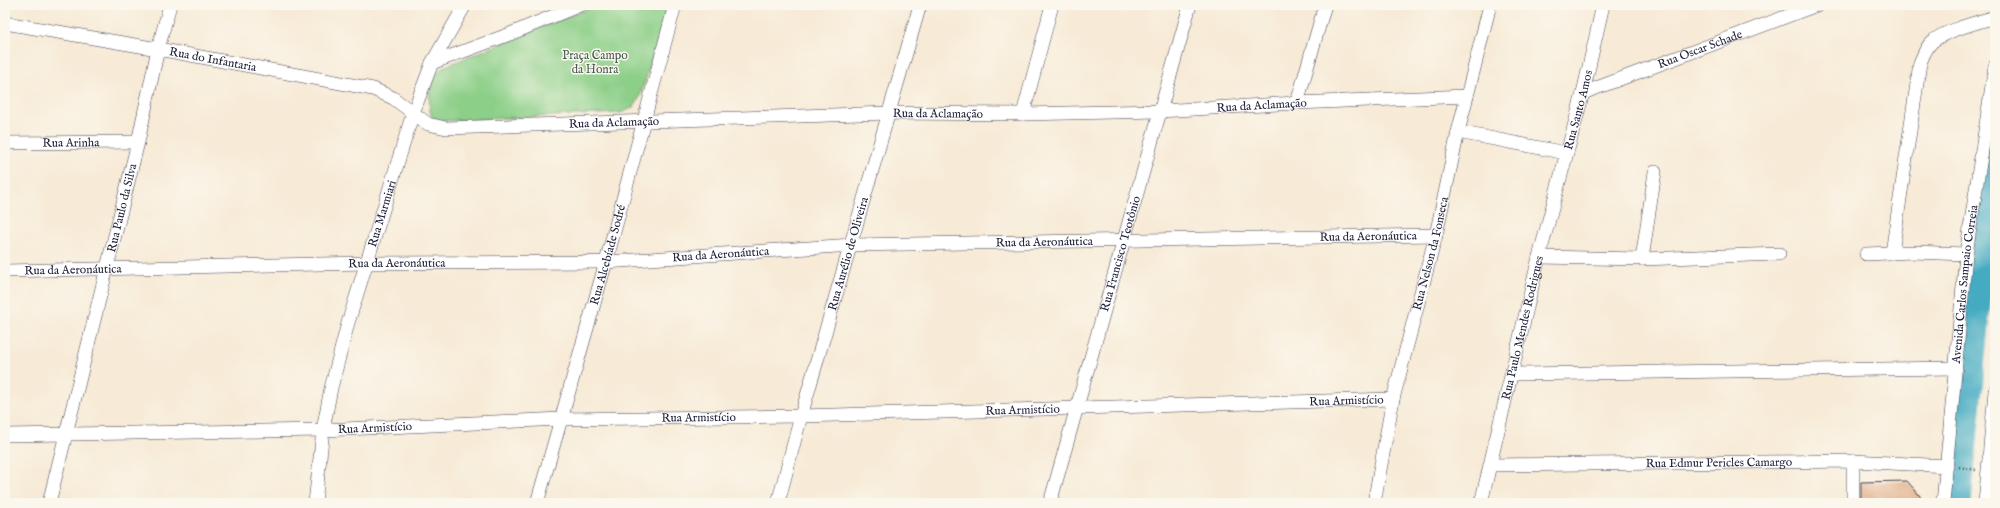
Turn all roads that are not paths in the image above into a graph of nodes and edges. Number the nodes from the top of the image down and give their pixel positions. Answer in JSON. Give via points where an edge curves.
{"nodes":[{"id":1,"x":170,"y":5,"type":"edge"},
{"id":2,"x":465,"y":5,"type":"edge"},
{"id":3,"x":580,"y":5,"type":"edge"},
{"id":4,"x":676,"y":5,"type":"edge"},
{"id":5,"x":920,"y":5,"type":"edge"},
{"id":6,"x":1052,"y":5,"type":"edge"},
{"id":7,"x":1190,"y":5,"type":"edge"},
{"id":8,"x":1326,"y":5,"type":"edge"},
{"id":9,"x":1490,"y":5,"type":"edge"},
{"id":10,"x":1602,"y":5,"type":"edge"},
{"id":11,"x":1817,"y":5,"type":"edge"},
{"id":12,"x":1995,"y":17,"type":"edge"},
{"id":13,"x":5,"y":23,"type":"edge"},
{"id":14,"x":158,"y":49,"type":"junction"},
{"id":15,"x":432,"y":63,"type":"junction"},
{"id":16,"x":1995,"y":66,"type":"edge"},
{"id":17,"x":1583,"y":93,"type":"junction"},
{"id":18,"x":1467,"y":96,"type":"junction"},
{"id":19,"x":1297,"y":103,"type":"junction"},
{"id":20,"x":1159,"y":111,"type":"junction"},
{"id":21,"x":413,"y":113,"type":"junction"},
{"id":22,"x":889,"y":113,"type":"junction"},
{"id":23,"x":1023,"y":114,"type":"junction"},
{"id":24,"x":645,"y":121,"type":"junction"},
{"id":25,"x":1458,"y":132,"type":"junction"},
{"id":26,"x":138,"y":142,"type":"junction"},
{"id":27,"x":5,"y":143,"type":"edge"},
{"id":28,"x":1566,"y":153,"type":"junction"},
{"id":29,"x":1655,"y":172,"type":"dead end"},
{"id":30,"x":1436,"y":235,"type":"junction"},
{"id":31,"x":1124,"y":239,"type":"junction"},
{"id":32,"x":852,"y":245,"type":"junction"},
{"id":33,"x":1892,"y":253,"type":"junction"},
{"id":34,"x":1779,"y":254,"type":"dead end"},
{"id":35,"x":1866,"y":254,"type":"dead end"},
{"id":36,"x":1966,"y":254,"type":"junction"},
{"id":37,"x":1539,"y":257,"type":"junction"},
{"id":38,"x":1642,"y":259,"type":"junction"},
{"id":39,"x":606,"y":262,"type":"junction"},
{"id":40,"x":367,"y":263,"type":"junction"},
{"id":41,"x":107,"y":268,"type":"junction"},
{"id":42,"x":5,"y":271,"type":"edge"},
{"id":43,"x":1956,"y":368,"type":"junction"},
{"id":44,"x":1512,"y":374,"type":"junction"},
{"id":45,"x":1995,"y":391,"type":"edge"},
{"id":46,"x":1393,"y":399,"type":"junction"},
{"id":47,"x":1075,"y":408,"type":"junction"},
{"id":48,"x":801,"y":416,"type":"junction"},
{"id":49,"x":562,"y":419,"type":"junction"},
{"id":50,"x":323,"y":430,"type":"junction"},
{"id":51,"x":5,"y":435,"type":"edge"},
{"id":52,"x":64,"y":435,"type":"junction"},
{"id":53,"x":1852,"y":461,"type":"junction"},
{"id":54,"x":1491,"y":465,"type":"junction"},
{"id":55,"x":1947,"y":466,"type":"junction"},
{"id":56,"x":49,"y":503,"type":"edge"},
{"id":57,"x":315,"y":503,"type":"edge"},
{"id":58,"x":537,"y":503,"type":"edge"},
{"id":59,"x":778,"y":503,"type":"edge"},
{"id":60,"x":1050,"y":503,"type":"edge"},
{"id":61,"x":1374,"y":503,"type":"edge"},
{"id":62,"x":1481,"y":503,"type":"edge"},
{"id":63,"x":1853,"y":503,"type":"edge"},
{"id":64,"x":1943,"y":503,"type":"edge"},
{"id":65,"x":1985,"y":503,"type":"edge"}],
"edges":[{"from":1,"to":14,"type":"street","name":"Rua Paulo da Silva"},
{"from":2,"to":15,"type":"street","name":"Rua Marmiari"},
{"from":3,"to":15,"type":"street"},
{"from":4,"to":24,"type":"street","name":"Rua Alcebíade Sodré"},
{"from":5,"to":22,"type":"street","name":"Rua Aurélio de Oliveira"},
{"from":6,"to":23,"type":"street"},
{"from":7,"to":20,"type":"street","name":"Rua Francisco Teotônio"},
{"from":8,"to":19,"type":"street"},
{"from":9,"to":18,"type":"street","name":"Rua Nelson da Fonseca"},
{"from":10,"to":17,"type":"street","name":"Rua Santo Amos"},
{"from":11,"to":17,"type":"street","name":"Rua Oscar Schade"},
{"from":12,"to":33,"type":"street","via":[[1942,36],[1932,42],[1925,51],[1920,63]]},
{"from":13,"to":14,"type":"street","name":"Rua do Infantaria"},
{"from":14,"to":21,"type":"street","name":"Rua do Infantaria","via":[[373,89],[393,98]]},
{"from":14,"to":26,"type":"street","name":"Rua Paulo da Silva"},
{"from":15,"to":21,"type":"street","name":"Rua Marmiari"},
{"from":16,"to":36,"type":"street","name":"Avenida Carlos Sampaio Correia"},
{"from":17,"to":28,"type":"street","name":"Rua Santo Amos"},
{"from":18,"to":19,"type":"street","name":"Rua da Aclamação"},
{"from":18,"to":25,"type":"street","name":"Rua Nelson da Fonseca"},
{"from":19,"to":20,"type":"street","name":"Rua da Aclamação"},
{"from":20,"to":23,"type":"street","name":"Rua da Aclamação"},
{"from":20,"to":31,"type":"street","name":"Rua Francisco Teotônio"},
{"from":21,"to":24,"type":"street","name":"Rua da Aclamação","via":[[428,124],[446,128]]},
{"from":21,"to":40,"type":"street","name":"Rua Marmiari"},
{"from":22,"to":23,"type":"street","name":"Rua da Aclamação"},
{"from":22,"to":24,"type":"street","name":"Rua da Aclamação"},
{"from":22,"to":32,"type":"street","name":"Rua Aurélio de Oliveira"},
{"from":24,"to":39,"type":"street","name":"Rua Alcebíade Sodré"},
{"from":25,"to":28,"type":"street","name":"Rua Santo Amos"},
{"from":25,"to":30,"type":"street","name":"Rua Nelson da Fonseca"},
{"from":26,"to":27,"type":"street","name":"Rua Arinha"},
{"from":26,"to":41,"type":"street","name":"Rua Paulo da Silva"},
{"from":28,"to":37,"type":"street","name":"Rua Paulo Mendes Rodrigues"},
{"from":29,"to":38,"type":"street"},
{"from":30,"to":31,"type":"street","name":"Rua da Aeronáutica"},
{"from":30,"to":46,"type":"street","name":"Rua Nelson da Fonseca"},
{"from":31,"to":32,"type":"street","name":"Rua da Aeronáutica"},
{"from":31,"to":47,"type":"street","name":"Rua Francisco Teotônio"},
{"from":32,"to":39,"type":"street","name":"Rua da Aeronáutica"},
{"from":32,"to":48,"type":"street","name":"Rua Aurélio de Oliveira"},
{"from":33,"to":35,"type":"street"},
{"from":33,"to":36,"type":"street"},
{"from":34,"to":38,"type":"street"},
{"from":36,"to":43,"type":"street","name":"Avenida Carlos Sampaio Correia"},
{"from":37,"to":38,"type":"street"},
{"from":37,"to":44,"type":"street","name":"Rua Paulo Mendes Rodrigues"},
{"from":39,"to":40,"type":"street","name":"Rua da Aeronáutica"},
{"from":39,"to":49,"type":"street","name":"Rua Alcebíade Sodré"},
{"from":40,"to":41,"type":"street","name":"Rua da Aeronáutica"},
{"from":40,"to":50,"type":"street","name":"Rua Marmiari","via":[[336,370]]},
{"from":41,"to":42,"type":"street","name":"Rua da Aeronáutica"},
{"from":41,"to":52,"type":"street","name":"Rua Paulo da Silva"},
{"from":43,"to":44,"type":"street"},
{"from":43,"to":55,"type":"street","name":"Avenida Carlos Sampaio Correia"},
{"from":44,"to":54,"type":"street","name":"Rua Paulo Mendes Rodrigues"},
{"from":45,"to":65,"type":"street"},
{"from":46,"to":47,"type":"street","name":"Rua Armistício"},
{"from":46,"to":61,"type":"street","name":"Rua Nelson da Fonseca"},
{"from":47,"to":48,"type":"street","name":"Rua Armistício"},
{"from":47,"to":60,"type":"street","name":"Rua Francisco Teotônio"},
{"from":48,"to":49,"type":"street","name":"Rua Armistício"},
{"from":48,"to":59,"type":"street","name":"Rua Aurélio de Oliveira"},
{"from":49,"to":50,"type":"street","name":"Rua Armistício"},
{"from":49,"to":58,"type":"street","name":"Rua Alcebíade Sodré"},
{"from":50,"to":52,"type":"street","name":"Rua Armistício"},
{"from":50,"to":57,"type":"street","name":"Rua Marmiari"},
{"from":51,"to":52,"type":"street","name":"Rua Armistício"},
{"from":52,"to":56,"type":"street","name":"Rua Paulo da Silva"},
{"from":53,"to":54,"type":"street","name":"Rua Edmur Pericles Camargo"},
{"from":53,"to":55,"type":"street","name":"Rua Edmur Pericles Camargo"},
{"from":53,"to":63,"type":"street"},
{"from":54,"to":62,"type":"street","name":"Rua Paulo Mendes Rodrigues"},
{"from":55,"to":64,"type":"street","name":"Avenida Carlos Sampaio Correia"}]}
